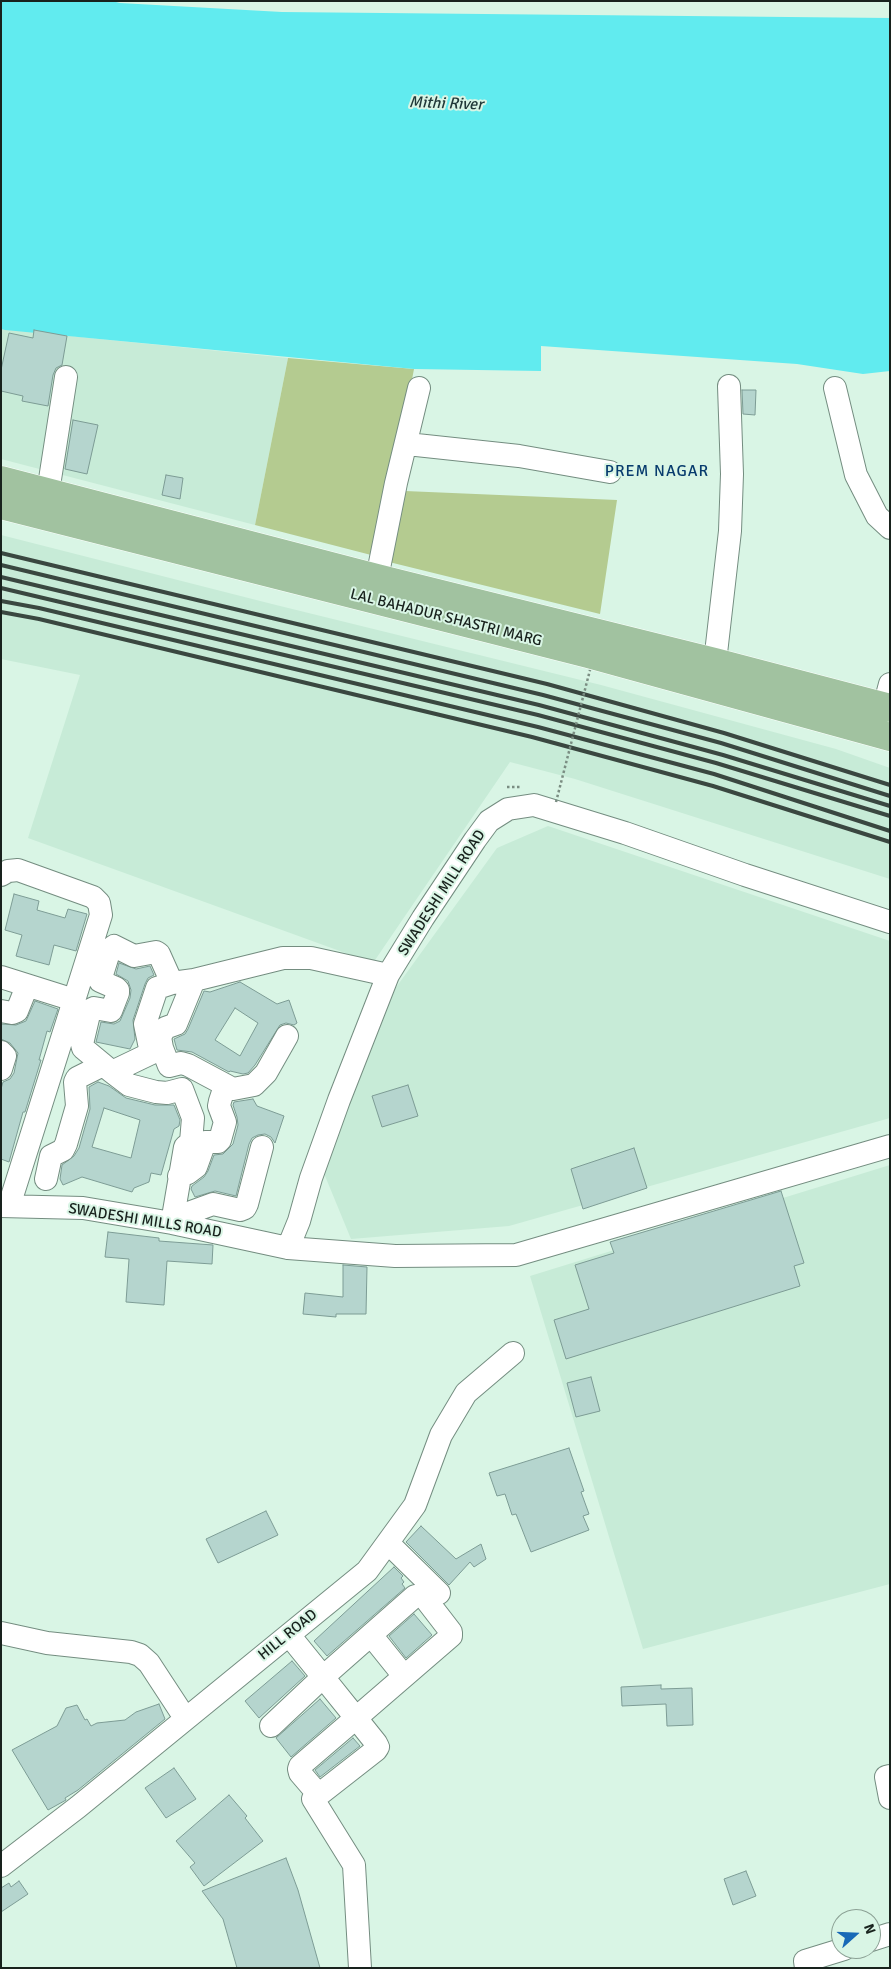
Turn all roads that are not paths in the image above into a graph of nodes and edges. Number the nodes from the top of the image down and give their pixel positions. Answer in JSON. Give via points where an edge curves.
{"nodes":[{"id":1,"x":66,"y":377,"type":"dead end"},
{"id":2,"x":729,"y":386,"type":"dead end"},
{"id":3,"x":419,"y":388,"type":"dead end"},
{"id":4,"x":835,"y":388,"type":"dead end"},
{"id":5,"x":407,"y":444,"type":"junction"},
{"id":6,"x":610,"y":472,"type":"dead end"},
{"id":7,"x":1,"y":480,"type":"edge"},
{"id":8,"x":48,"y":492,"type":"junction"},
{"id":9,"x":1,"y":505,"type":"edge"},
{"id":10,"x":890,"y":528,"type":"edge"},
{"id":11,"x":212,"y":547,"type":"junction"},
{"id":12,"x":321,"y":575,"type":"junction"},
{"id":13,"x":377,"y":578,"type":"junction"},
{"id":14,"x":479,"y":615,"type":"junction"},
{"id":15,"x":715,"y":662,"type":"junction"},
{"id":16,"x":888,"y":700,"type":"edge"},
{"id":17,"x":883,"y":736,"type":"edge"},
{"id":18,"x":1,"y":875,"type":"edge"},
{"id":19,"x":890,"y":922,"type":"edge"},
{"id":20,"x":388,"y":975,"type":"junction"},
{"id":21,"x":1,"y":977,"type":"edge"},
{"id":22,"x":194,"y":980,"type":"junction"},
{"id":23,"x":172,"y":984,"type":"junction"},
{"id":24,"x":28,"y":986,"type":"junction"},
{"id":25,"x":74,"y":1000,"type":"junction"},
{"id":26,"x":1,"y":1011,"type":"edge"},
{"id":27,"x":288,"y":1036,"type":"dead end"},
{"id":28,"x":1,"y":1052,"type":"edge"},
{"id":29,"x":161,"y":1056,"type":"junction"},
{"id":30,"x":1,"y":1068,"type":"edge"},
{"id":31,"x":107,"y":1069,"type":"junction"},
{"id":32,"x":225,"y":1086,"type":"junction"},
{"id":33,"x":182,"y":1089,"type":"junction"},
{"id":34,"x":197,"y":1143,"type":"junction"},
{"id":35,"x":890,"y":1146,"type":"edge"},
{"id":36,"x":262,"y":1147,"type":"dead end"},
{"id":37,"x":11,"y":1169,"type":"edge"},
{"id":38,"x":46,"y":1179,"type":"dead end"},
{"id":39,"x":5,"y":1206,"type":"edge"},
{"id":40,"x":177,"y":1224,"type":"junction"},
{"id":41,"x":288,"y":1248,"type":"junction"},
{"id":42,"x":513,"y":1353,"type":"dead end"},
{"id":43,"x":418,"y":1524,"type":"dead end"},
{"id":44,"x":391,"y":1546,"type":"junction"},
{"id":45,"x":439,"y":1593,"type":"dead end"},
{"id":46,"x":1,"y":1633,"type":"edge"},
{"id":47,"x":289,"y":1634,"type":"junction"},
{"id":48,"x":371,"y":1635,"type":"junction"},
{"id":49,"x":404,"y":1676,"type":"junction"},
{"id":50,"x":323,"y":1677,"type":"junction"},
{"id":51,"x":185,"y":1718,"type":"junction"},
{"id":52,"x":271,"y":1726,"type":"dead end"},
{"id":53,"x":890,"y":1776,"type":"edge"},
{"id":54,"x":890,"y":1798,"type":"edge"},
{"id":55,"x":313,"y":1799,"type":"dead end"},
{"id":56,"x":1,"y":1866,"type":"edge"},
{"id":57,"x":831,"y":1953,"type":"edge"},
{"id":58,"x":360,"y":1968,"type":"edge"},
{"id":59,"x":806,"y":1968,"type":"edge"}],
"edges":[{"from":1,"to":8,"type":"street"},
{"from":2,"to":15,"type":"street","via":[[730,531]]},
{"from":3,"to":5,"type":"street"},
{"from":4,"to":10,"type":"street","via":[[856,475],[877,516]]},
{"from":5,"to":6,"type":"street","via":[[519,456]]},
{"from":5,"to":13,"type":"street"},
{"from":7,"to":8,"type":"main road","name":"LAL BAHADUR SHASTRI MARG"},
{"from":8,"to":11,"type":"main road","name":"LAL BAHADUR SHASTRI MARG"},
{"from":9,"to":11,"type":"main road","name":"LAL BAHADUR SHASTRI MARG"},
{"from":11,"to":12,"type":"main road","name":"LAL BAHADUR SHASTRI MARG"},
{"from":12,"to":13,"type":"main road","name":"LAL BAHADUR SHASTRI MARG"},
{"from":12,"to":14,"type":"main road","name":"LAL BAHADUR SHASTRI MARG"},
{"from":13,"to":14,"type":"main road","name":"LAL BAHADUR SHASTRI MARG"},
{"from":14,"to":15,"type":"main road","name":"LAL BAHADUR SHASTRI MARG"},
{"from":14,"to":17,"type":"main road","name":"LAL BAHADUR SHASTRI MARG","via":[[588,654]]},
{"from":15,"to":16,"type":"main road","name":"LAL BAHADUR SHASTRI MARG"},
{"from":16,"to":17,"type":"street"},
{"from":18,"to":25,"type":"street","via":[[18,870],[93,897],[99,903],[101,915]]},
{"from":19,"to":20,"type":"street","name":"SWADESHI MILL ROAD","via":[[534,805],[508,809],[489,821]]},
{"from":20,"to":22,"type":"street","via":[[311,958],[283,958]]},
{"from":20,"to":41,"type":"street","name":"SWADESHI MILL ROAD"},
{"from":21,"to":24,"type":"street"},
{"from":22,"to":23,"type":"street"},
{"from":22,"to":29,"type":"street","via":[[176,1024],[162,1032]]},
{"from":23,"to":29,"type":"street","via":[[157,988],[145,1024]]},
{"from":23,"to":31,"type":"street","via":[[156,952],[134,956],[114,946],[110,949],[100,981],[116,988],[118,994],[111,1012],[90,1010],[82,1044]]},
{"from":24,"to":25,"type":"street"},
{"from":24,"to":26,"type":"street","via":[[17,1011]]},
{"from":25,"to":37,"type":"street"},
{"from":27,"to":32,"type":"street","via":[[266,1073],[254,1085],[233,1089]]},
{"from":28,"to":30,"type":"street","via":[[5,1056]]},
{"from":29,"to":31,"type":"street"},
{"from":29,"to":32,"type":"street","via":[[188,1065]]},
{"from":29,"to":33,"type":"street"},
{"from":31,"to":33,"type":"street","via":[[129,1085],[167,1093]]},
{"from":31,"to":38,"type":"street","via":[[77,1078],[76,1106],[66,1144],[63,1150],[51,1156]]},
{"from":32,"to":34,"type":"street","via":[[219,1106],[225,1122],[220,1140]]},
{"from":33,"to":34,"type":"street","via":[[193,1118]]},
{"from":34,"to":40,"type":"street","via":[[196,1167],[179,1176]]},
{"from":35,"to":41,"type":"street","name":"SWADESHI MILLS ROAD","via":[[516,1254],[396,1256]]},
{"from":36,"to":40,"type":"street","via":[[245,1208],[240,1210],[213,1204],[191,1212]]},
{"from":37,"to":39,"type":"street"},
{"from":39,"to":40,"type":"street","name":"SWADESHI MILLS ROAD","via":[[83,1208]]},
{"from":40,"to":41,"type":"street","name":"SWADESHI MILLS ROAD"},
{"from":42,"to":44,"type":"street","name":"HILL ROAD","via":[[466,1393],[441,1435],[415,1505]]},
{"from":43,"to":44,"type":"street"},
{"from":44,"to":45,"type":"street"},
{"from":44,"to":47,"type":"street","name":"HILL ROAD","via":[[367,1571]]},
{"from":46,"to":51,"type":"street","via":[[47,1643],[140,1655],[149,1663]]},
{"from":47,"to":50,"type":"street"},
{"from":47,"to":51,"type":"street","name":"HILL ROAD"},
{"from":48,"to":49,"type":"street"},
{"from":48,"to":49,"type":"street","via":[[415,1596],[421,1595],[450,1628],[451,1636]]},
{"from":48,"to":50,"type":"street"},
{"from":49,"to":50,"type":"street","via":[[356,1718]]},
{"from":50,"to":52,"type":"street"},
{"from":51,"to":56,"type":"street","name":"HILL ROAD"},
{"from":53,"to":54,"type":"street","via":[[886,1777]]},
{"from":55,"to":58,"type":"street","via":[[354,1865]]},
{"from":57,"to":59,"type":"street","via":[[805,1961]]}]}
